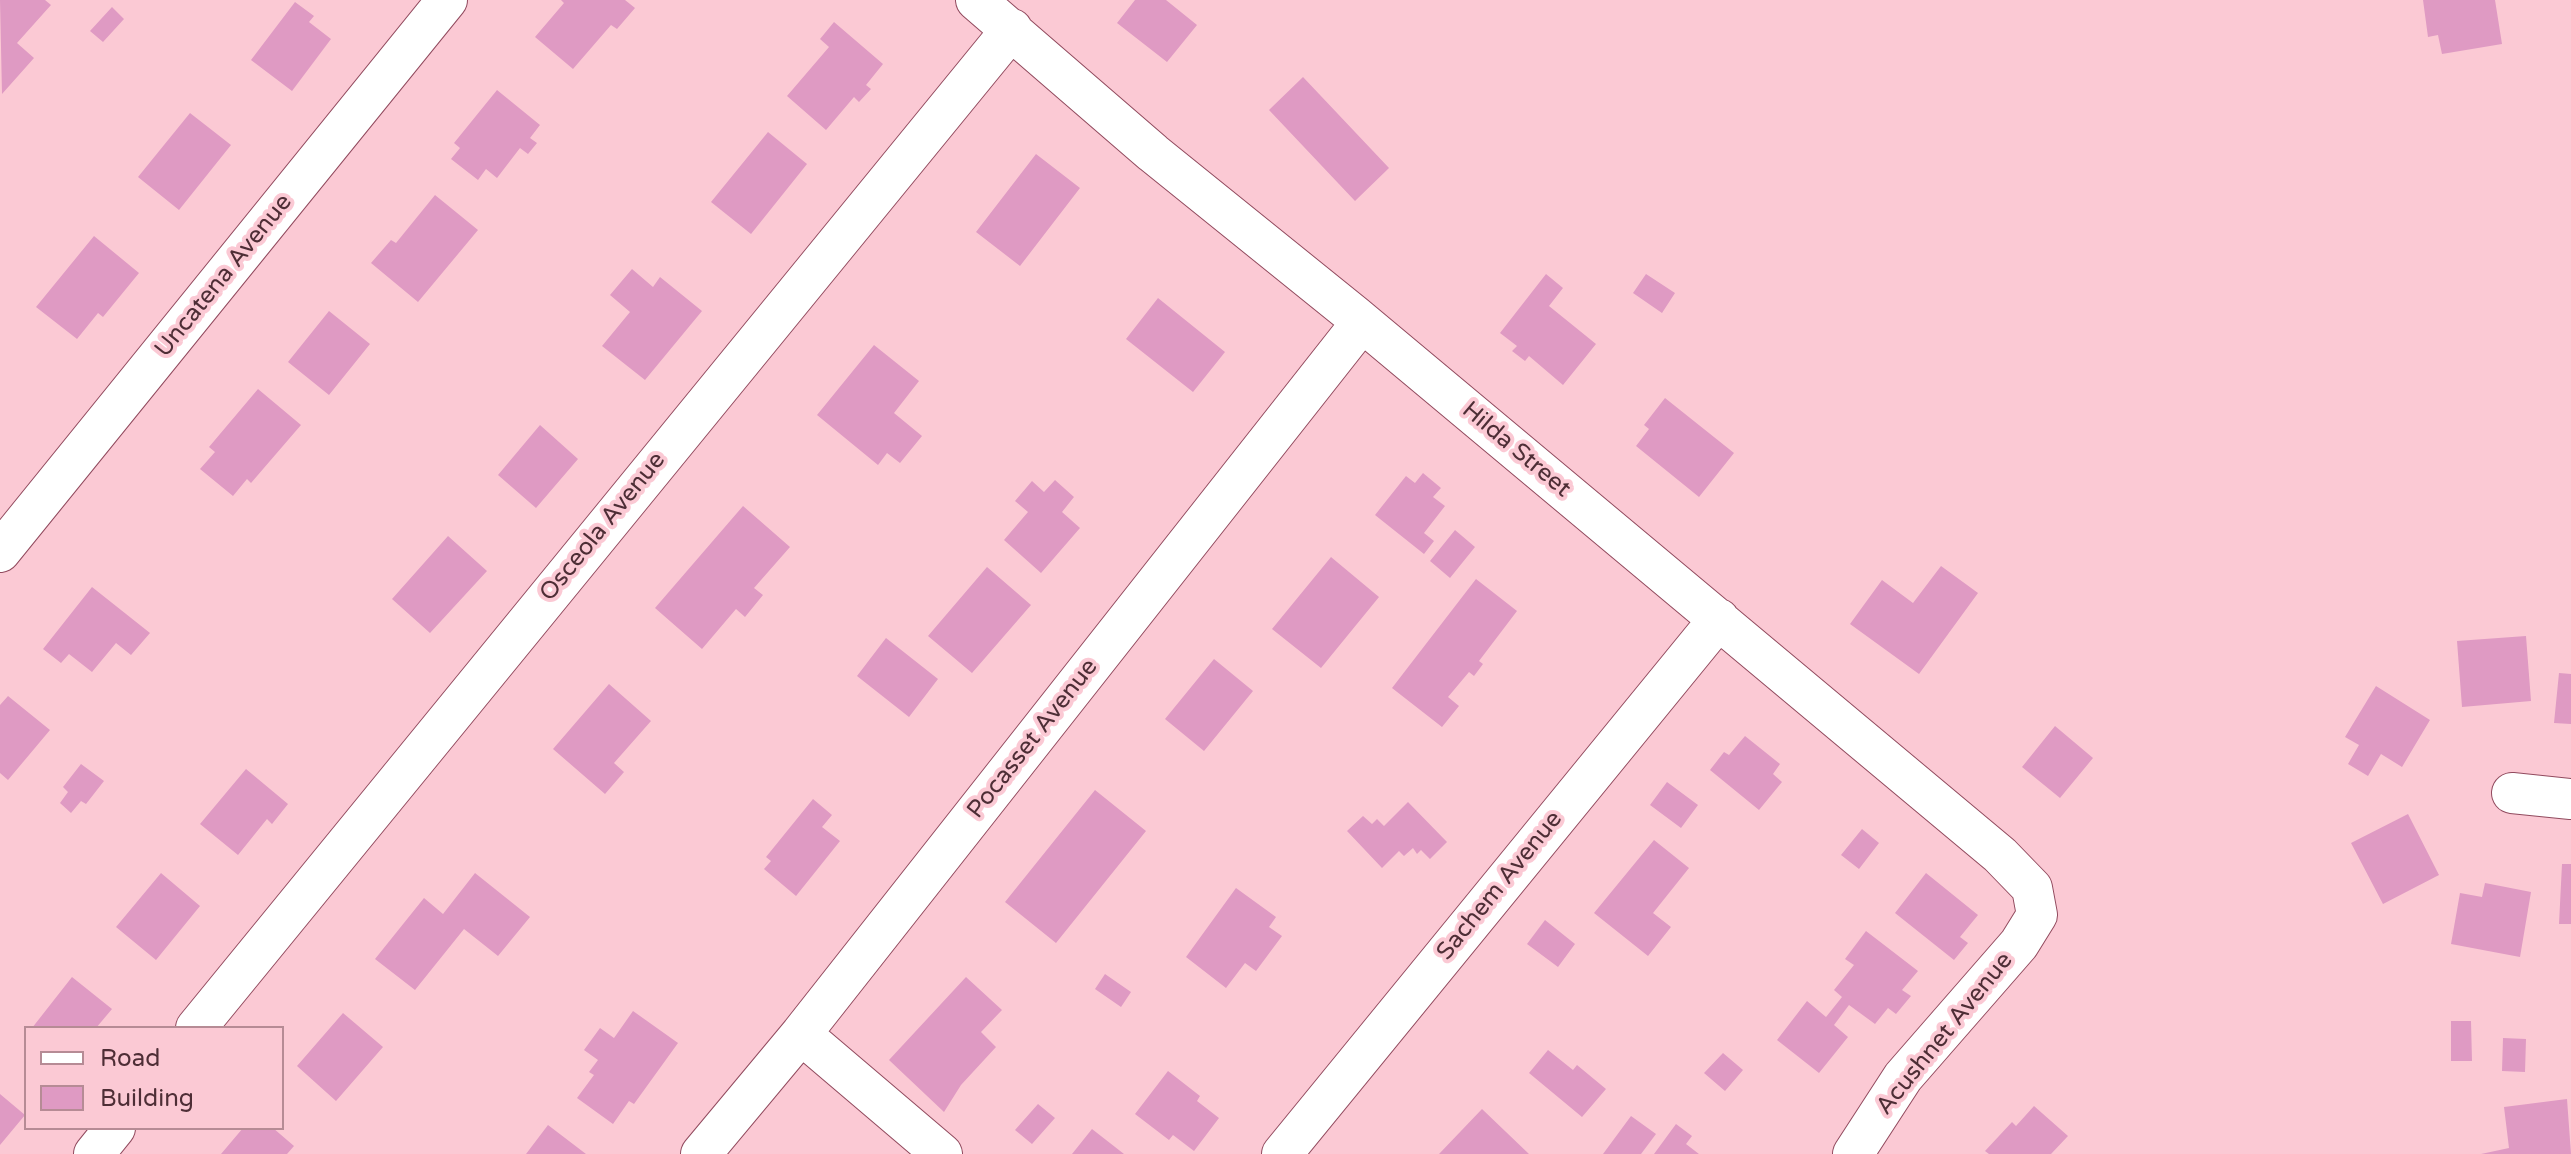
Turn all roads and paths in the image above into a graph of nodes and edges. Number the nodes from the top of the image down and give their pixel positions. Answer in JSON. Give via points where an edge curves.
{"nodes":[{"id":1,"x":447,"y":0,"type":"edge"},
{"id":2,"x":976,"y":0,"type":"edge"},
{"id":3,"x":1012,"y":29,"type":"junction"},
{"id":4,"x":1362,"y":322,"type":"junction"},
{"id":5,"x":0,"y":552,"type":"edge"},
{"id":6,"x":1719,"y":619,"type":"junction"},
{"id":7,"x":2512,"y":793,"type":"dead end"},
{"id":8,"x":2571,"y":799,"type":"edge"},
{"id":9,"x":2037,"y":913,"type":"joint"},
{"id":10,"x":198,"y":1026,"type":"edge"},
{"id":11,"x":801,"y":1034,"type":"junction"},
{"id":12,"x":113,"y":1130,"type":"edge"},
{"id":13,"x":94,"y":1154,"type":"edge"},
{"id":14,"x":701,"y":1154,"type":"edge"},
{"id":15,"x":942,"y":1154,"type":"edge"},
{"id":16,"x":1282,"y":1154,"type":"edge"},
{"id":17,"x":1853,"y":1154,"type":"edge"}],
"edges":[{"from":1,"to":5,"type":"street","name":"Uncatena Avenue"},
{"from":2,"to":3,"type":"street","name":"Hilda Street"},
{"from":3,"to":4,"type":"street","name":"Hilda Street","via":[[1153,153]]},
{"from":3,"to":10,"type":"street","name":"Osceola Avenue"},
{"from":4,"to":6,"type":"street","name":"Hilda Street"},
{"from":4,"to":11,"type":"street","name":"Pocasset Avenue"},
{"from":6,"to":9,"type":"street","name":"Hilda Street","via":[[2000,855],[2032,888]]},
{"from":6,"to":16,"type":"street","name":"Sachem Avenue"},
{"from":7,"to":8,"type":"street"},
{"from":9,"to":17,"type":"street","name":"Acushnet Avenue","via":[[2019,944],[1903,1077]]},
{"from":11,"to":14,"type":"street","name":"Pocasset Avenue"},
{"from":11,"to":15,"type":"street"},
{"from":12,"to":13,"type":"street"}]}
